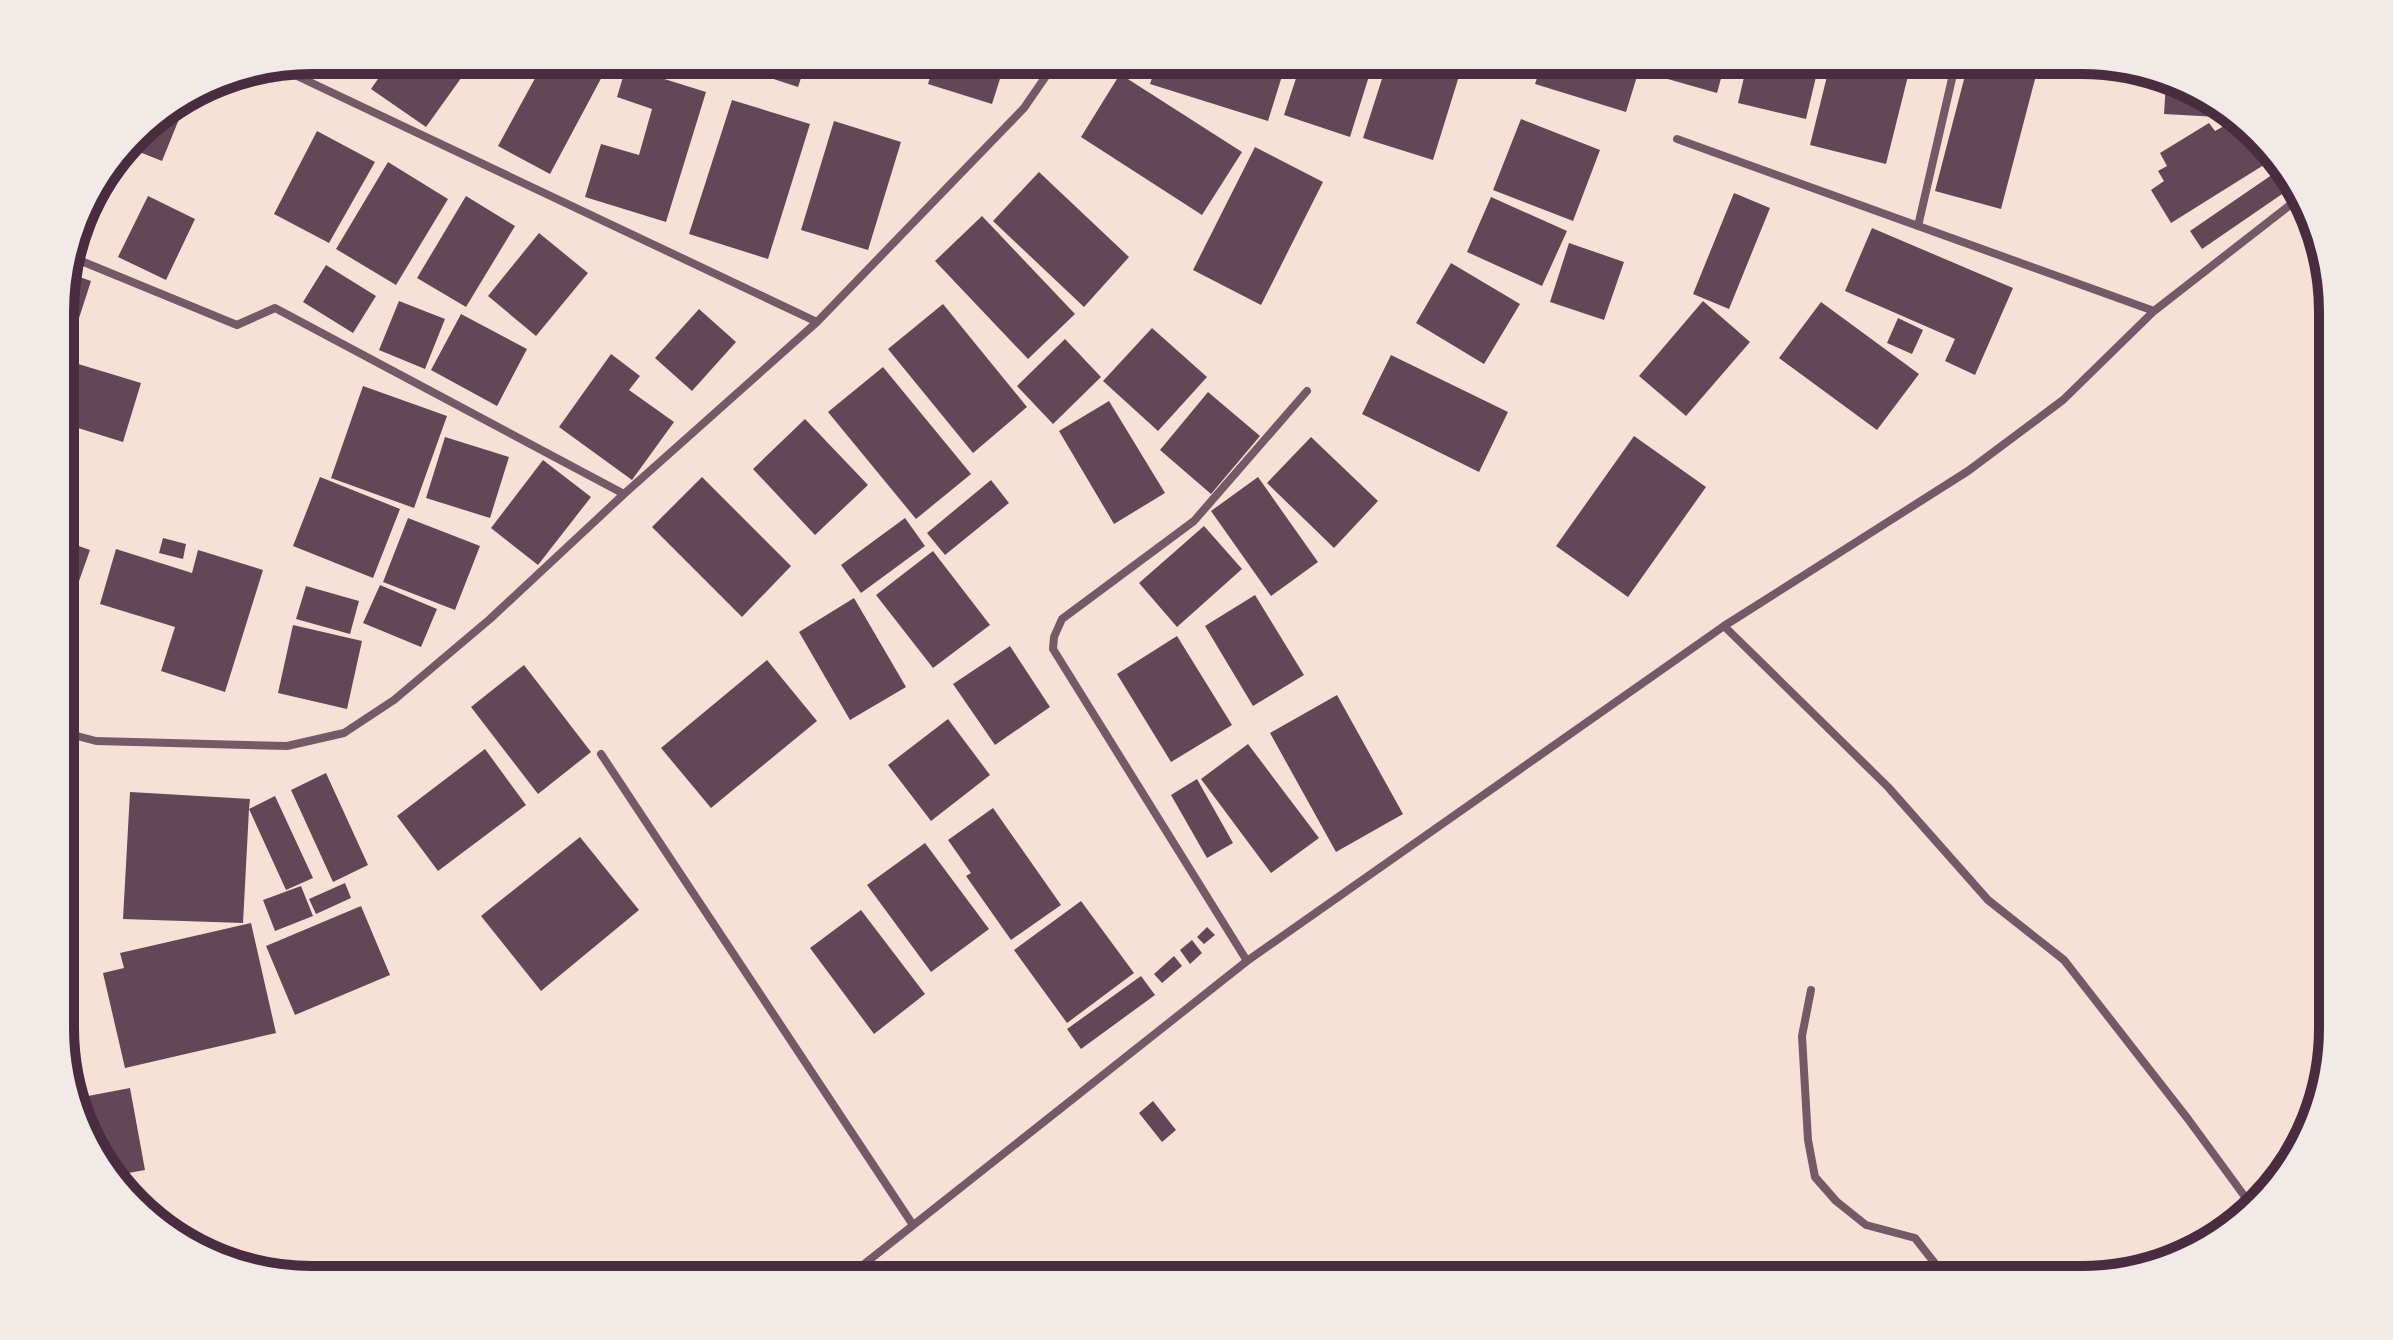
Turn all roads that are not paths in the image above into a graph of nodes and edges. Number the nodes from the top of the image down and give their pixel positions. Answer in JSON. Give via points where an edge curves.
{"nodes":[{"id":1,"x":1953,"y":74,"type":"edge"},
{"id":2,"x":295,"y":75,"type":"edge"},
{"id":3,"x":1047,"y":75,"type":"edge"},
{"id":4,"x":1677,"y":139,"type":"dead end"},
{"id":5,"x":2292,"y":203,"type":"edge"},
{"id":6,"x":1918,"y":226,"type":"junction"},
{"id":7,"x":80,"y":261,"type":"edge"},
{"id":8,"x":2154,"y":311,"type":"junction"},
{"id":9,"x":817,"y":322,"type":"junction"},
{"id":10,"x":1307,"y":391,"type":"dead end"},
{"id":11,"x":624,"y":494,"type":"junction"},
{"id":12,"x":1724,"y":626,"type":"junction"},
{"id":13,"x":74,"y":735,"type":"edge"},
{"id":14,"x":601,"y":754,"type":"dead end"},
{"id":15,"x":1247,"y":961,"type":"junction"},
{"id":16,"x":1811,"y":990,"type":"dead end"},
{"id":17,"x":2246,"y":1199,"type":"edge"},
{"id":18,"x":913,"y":1225,"type":"junction"},
{"id":19,"x":1936,"y":1265,"type":"edge"},
{"id":20,"x":862,"y":1266,"type":"edge"}],
"edges":[{"from":1,"to":6,"type":"street"},
{"from":2,"to":9,"type":"street"},
{"from":3,"to":9,"type":"street","via":[[1024,108]]},
{"from":4,"to":6,"type":"street"},
{"from":5,"to":8,"type":"street"},
{"from":6,"to":8,"type":"street"},
{"from":7,"to":11,"type":"street","via":[[237,325],[275,308]]},
{"from":8,"to":12,"type":"street","via":[[2063,400],[1968,471]]},
{"from":9,"to":11,"type":"street"},
{"from":10,"to":15,"type":"street","via":[[1194,521],[1062,619],[1054,637],[1053,649]]},
{"from":11,"to":13,"type":"street","via":[[490,619],[394,700],[344,733],[287,746],[96,741]]},
{"from":12,"to":15,"type":"street"},
{"from":12,"to":17,"type":"street","via":[[1888,787],[1988,900],[2064,960]]},
{"from":14,"to":18,"type":"street"},
{"from":15,"to":18,"type":"street"},
{"from":16,"to":19,"type":"street","via":[[1802,1036],[1803,1092],[1815,1177],[1866,1225],[1915,1238]]},
{"from":18,"to":20,"type":"street"}]}
